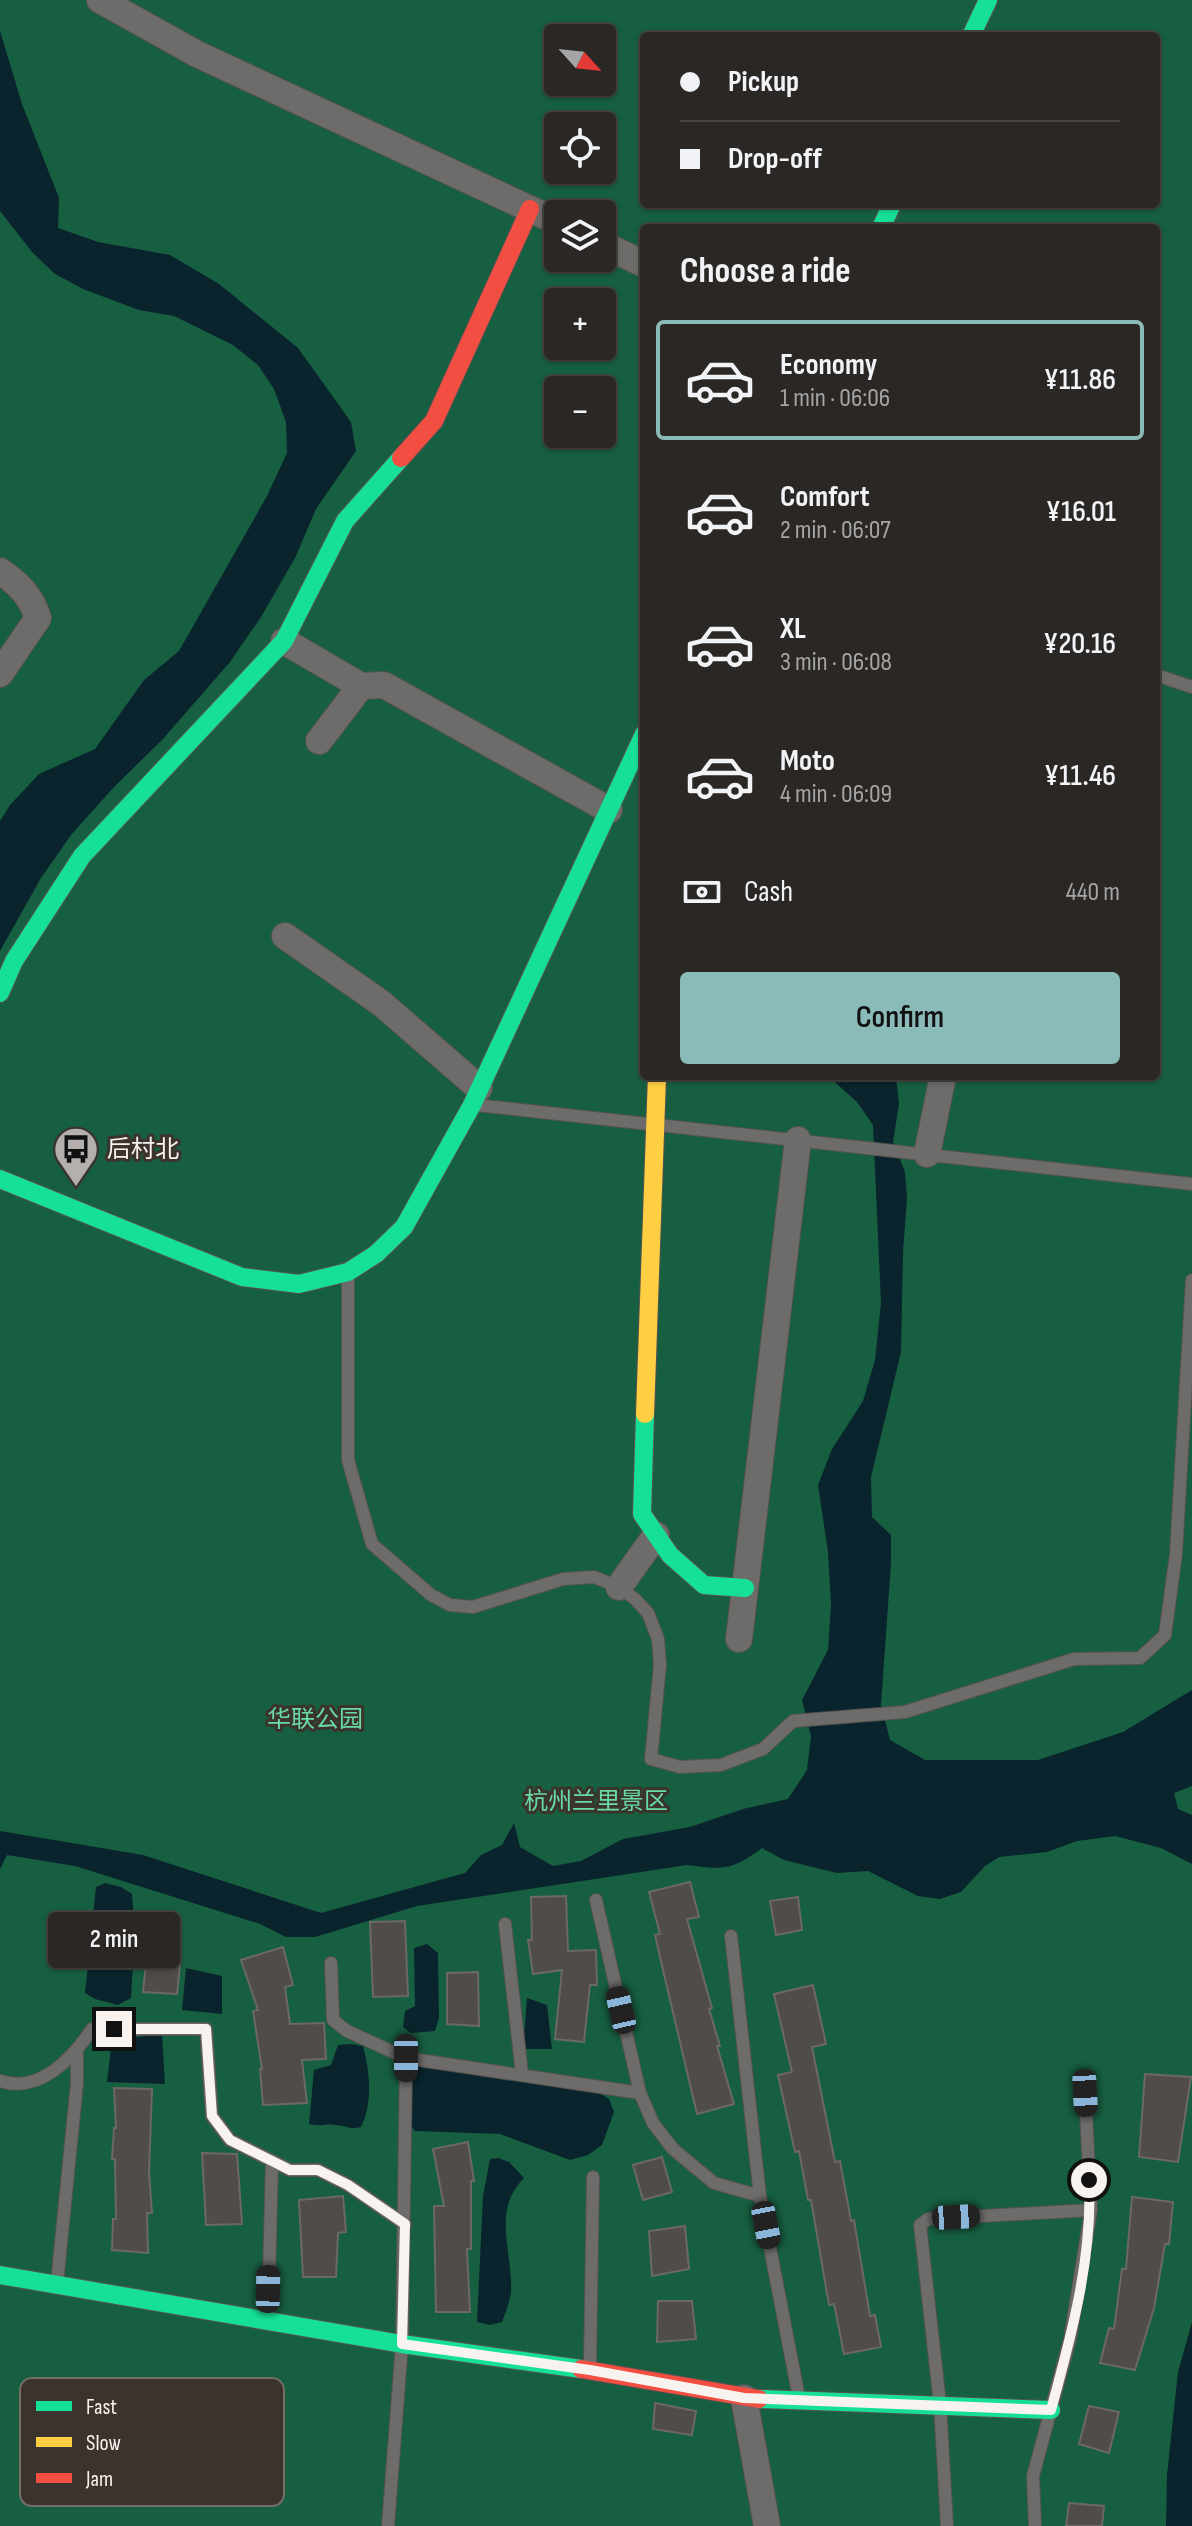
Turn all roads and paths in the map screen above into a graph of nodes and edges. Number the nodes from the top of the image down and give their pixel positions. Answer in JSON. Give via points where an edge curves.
{"nodes":[{"id":1,"x":100,"y":0,"type":"edge"},
{"id":2,"x":988,"y":0,"type":"edge"},
{"id":3,"x":973,"y":32,"type":"edge"},
{"id":4,"x":530,"y":209,"type":"junction"},
{"id":5,"x":544,"y":216,"type":"edge"},
{"id":6,"x":616,"y":251,"type":"edge"},
{"id":7,"x":640,"y":262,"type":"edge"},
{"id":8,"x":0,"y":571,"type":"edge"},
{"id":9,"x":284,"y":641,"type":"junction"},
{"id":10,"x":0,"y":674,"type":"edge"},
{"id":11,"x":1160,"y":676,"type":"edge"},
{"id":12,"x":361,"y":686,"type":"junction"},
{"id":13,"x":1192,"y":687,"type":"edge"},
{"id":14,"x":319,"y":741,"type":"dead end"},
{"id":15,"x":640,"y":743,"type":"edge"},
{"id":16,"x":609,"y":810,"type":"junction"},
{"id":17,"x":285,"y":936,"type":"dead end"},
{"id":18,"x":0,"y":993,"type":"edge"},
{"id":19,"x":657,"y":1080,"type":"edge"},
{"id":20,"x":942,"y":1080,"type":"edge"},
{"id":21,"x":475,"y":1096,"type":"junction"},
{"id":22,"x":657,"y":1125,"type":"junction"},
{"id":23,"x":798,"y":1140,"type":"junction"},
{"id":24,"x":927,"y":1154,"type":"junction"},
{"id":25,"x":0,"y":1179,"type":"edge"},
{"id":26,"x":1192,"y":1184,"type":"edge"},
{"id":27,"x":348,"y":1272,"type":"junction"},
{"id":28,"x":1192,"y":1280,"type":"edge"},
{"id":29,"x":656,"y":1535,"type":"junction"},
{"id":30,"x":619,"y":1587,"type":"junction"},
{"id":31,"x":745,"y":1588,"type":"junction"},
{"id":32,"x":739,"y":1639,"type":"dead end"},
{"id":33,"x":596,"y":1900,"type":"dead end"},
{"id":34,"x":505,"y":1924,"type":"dead end"},
{"id":35,"x":731,"y":1936,"type":"dead end"},
{"id":36,"x":331,"y":1963,"type":"dead end"},
{"id":37,"x":77,"y":2051,"type":"junction"},
{"id":38,"x":406,"y":2058,"type":"junction"},
{"id":39,"x":522,"y":2074,"type":"junction"},
{"id":40,"x":0,"y":2081,"type":"edge"},
{"id":41,"x":640,"y":2093,"type":"junction"},
{"id":42,"x":1085,"y":2093,"type":"dead end"},
{"id":43,"x":272,"y":2161,"type":"junction"},
{"id":44,"x":593,"y":2177,"type":"dead end"},
{"id":45,"x":760,"y":2196,"type":"junction"},
{"id":46,"x":1091,"y":2210,"type":"junction"},
{"id":47,"x":405,"y":2224,"type":"junction"},
{"id":48,"x":0,"y":2275,"type":"edge"},
{"id":49,"x":57,"y":2286,"type":"junction"},
{"id":50,"x":268,"y":2321,"type":"junction"},
{"id":51,"x":402,"y":2344,"type":"junction"},
{"id":52,"x":590,"y":2370,"type":"junction"},
{"id":53,"x":744,"y":2398,"type":"junction"},
{"id":54,"x":800,"y":2401,"type":"junction"},
{"id":55,"x":940,"y":2404,"type":"junction"},
{"id":56,"x":1051,"y":2410,"type":"junction"},
{"id":57,"x":388,"y":2526,"type":"edge"},
{"id":58,"x":767,"y":2526,"type":"edge"},
{"id":59,"x":947,"y":2526,"type":"edge"},
{"id":60,"x":1035,"y":2526,"type":"edge"}],
"edges":[{"from":1,"to":4,"type":"street","via":[[197,54]]},
{"from":2,"to":3,"type":"street"},
{"from":4,"to":5,"type":"street"},
{"from":4,"to":9,"type":"street","via":[[434,421],[345,521]]},
{"from":6,"to":7,"type":"street"},
{"from":8,"to":10,"type":"street","via":[[22,586],[38,618]]},
{"from":9,"to":12,"type":"street"},
{"from":9,"to":18,"type":"street","via":[[82,856],[14,961]]},
{"from":11,"to":13,"type":"lane"},
{"from":12,"to":14,"type":"street"},
{"from":12,"to":16,"type":"street","via":[[384,685]]},
{"from":15,"to":16,"type":"street"},
{"from":16,"to":21,"type":"street"},
{"from":17,"to":21,"type":"street","via":[[381,1003]]},
{"from":19,"to":22,"type":"street"},
{"from":20,"to":24,"type":"street"},
{"from":21,"to":22,"type":"lane"},
{"from":21,"to":27,"type":"street","via":[[404,1227]]},
{"from":22,"to":23,"type":"lane"},
{"from":22,"to":29,"type":"street","via":[[642,1514]]},
{"from":23,"to":24,"type":"lane"},
{"from":23,"to":31,"type":"street"},
{"from":24,"to":26,"type":"lane"},
{"from":25,"to":27,"type":"street","via":[[242,1277],[299,1284]]},
{"from":27,"to":30,"type":"lane","via":[[348,1460],[372,1544],[450,1605],[473,1607],[563,1579],[594,1577]]},
{"from":28,"to":30,"type":"lane","via":[[1176,1554],[1165,1635],[1140,1658],[1074,1659],[905,1712],[793,1721],[763,1749],[721,1765],[680,1767],[651,1759],[658,1639],[648,1613]]},
{"from":29,"to":30,"type":"street"},
{"from":29,"to":31,"type":"street","via":[[704,1585]]},
{"from":31,"to":32,"type":"street"},
{"from":33,"to":41,"type":"lane"},
{"from":34,"to":39,"type":"lane"},
{"from":35,"to":45,"type":"lane"},
{"from":36,"to":38,"type":"lane","via":[[333,2020]]},
{"from":37,"to":40,"type":"lane","via":[[58,2070],[30,2081],[16,2086]]},
{"from":37,"to":43,"type":"lane","via":[[92,2029],[206,2029],[212,2116],[230,2140]]},
{"from":37,"to":49,"type":"lane"},
{"from":38,"to":39,"type":"lane"},
{"from":38,"to":47,"type":"lane"},
{"from":39,"to":41,"type":"lane"},
{"from":41,"to":45,"type":"lane","via":[[653,2123],[673,2149],[714,2183]]},
{"from":42,"to":46,"type":"lane"},
{"from":43,"to":47,"type":"lane","via":[[290,2170],[318,2170]]},
{"from":43,"to":50,"type":"lane"},
{"from":44,"to":52,"type":"lane"},
{"from":45,"to":54,"type":"lane"},
{"from":46,"to":55,"type":"lane","via":[[928,2219],[920,2225]]},
{"from":46,"to":56,"type":"lane","via":[[1070,2339]]},
{"from":47,"to":51,"type":"lane"},
{"from":48,"to":49,"type":"street"},
{"from":49,"to":50,"type":"street"},
{"from":50,"to":51,"type":"street"},
{"from":51,"to":52,"type":"street"},
{"from":51,"to":57,"type":"lane"},
{"from":52,"to":53,"type":"street"},
{"from":53,"to":54,"type":"street"},
{"from":53,"to":58,"type":"street"},
{"from":54,"to":55,"type":"street"},
{"from":55,"to":56,"type":"street"},
{"from":55,"to":59,"type":"lane"},
{"from":56,"to":60,"type":"lane","via":[[1033,2476]]}]}
